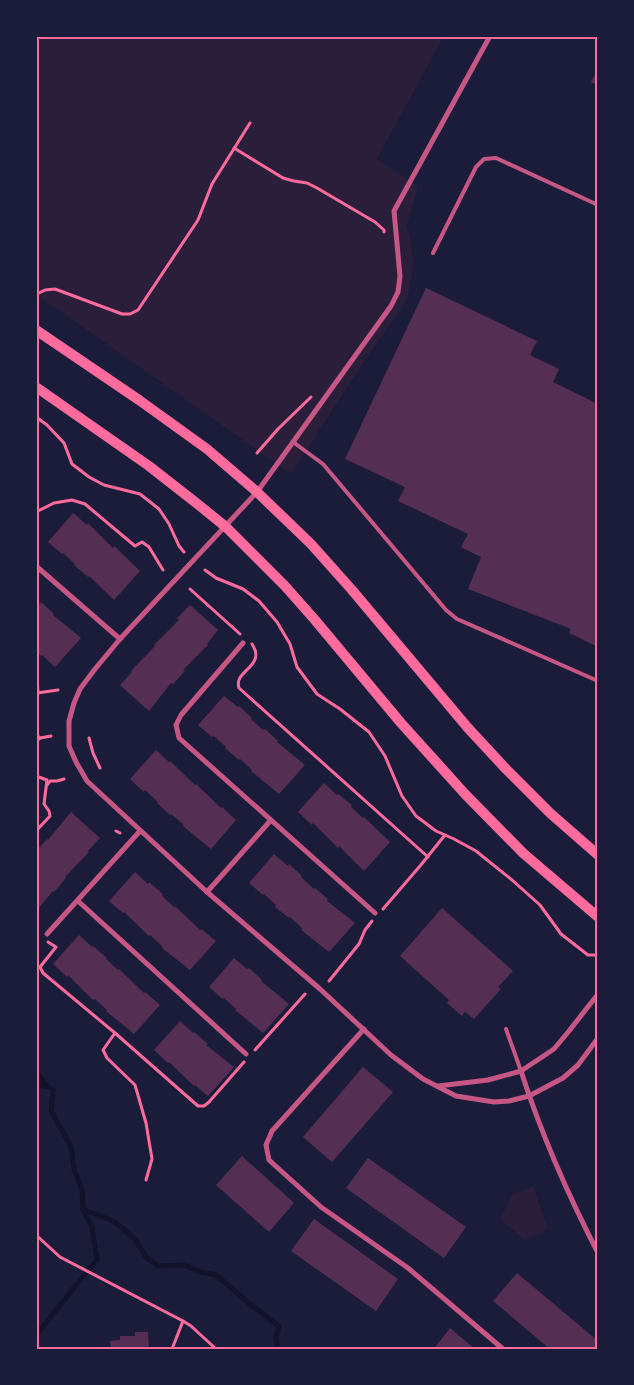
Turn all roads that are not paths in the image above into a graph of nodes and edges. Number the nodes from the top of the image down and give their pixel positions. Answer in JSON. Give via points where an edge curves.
{"nodes":[{"id":1,"x":490,"y":36,"type":"edge"},
{"id":2,"x":598,"y":205,"type":"edge"},
{"id":3,"x":433,"y":253,"type":"dead end"},
{"id":4,"x":36,"y":330,"type":"edge"},
{"id":5,"x":36,"y":387,"type":"edge"},
{"id":6,"x":293,"y":442,"type":"junction"},
{"id":7,"x":257,"y":492,"type":"junction"},
{"id":8,"x":226,"y":527,"type":"junction"},
{"id":9,"x":36,"y":566,"type":"edge"},
{"id":10,"x":120,"y":639,"type":"junction"},
{"id":11,"x":243,"y":643,"type":"dead end"},
{"id":12,"x":598,"y":681,"type":"edge"},
{"id":13,"x":271,"y":820,"type":"junction"},
{"id":14,"x":140,"y":831,"type":"junction"},
{"id":15,"x":598,"y":855,"type":"edge"},
{"id":16,"x":207,"y":892,"type":"junction"},
{"id":17,"x":78,"y":901,"type":"junction"},
{"id":18,"x":378,"y":913,"type":"road end"},
{"id":19,"x":598,"y":917,"type":"edge"},
{"id":20,"x":45,"y":936,"type":"road end"},
{"id":21,"x":598,"y":994,"type":"edge"},
{"id":22,"x":364,"y":1029,"type":"junction"},
{"id":23,"x":506,"y":1029,"type":"dead end"},
{"id":24,"x":597,"y":1041,"type":"edge"},
{"id":25,"x":249,"y":1053,"type":"road end"},
{"id":26,"x":521,"y":1070,"type":"junction"},
{"id":27,"x":438,"y":1086,"type":"junction"},
{"id":28,"x":529,"y":1096,"type":"junction"},
{"id":29,"x":598,"y":1253,"type":"edge"},
{"id":30,"x":502,"y":1349,"type":"edge"}],
"edges":[{"from":1,"to":6,"type":"street","via":[[394,210],[400,276],[398,292]]},
{"from":2,"to":3,"type":"lane","via":[[496,158],[484,159],[476,167]]},
{"from":4,"to":7,"type":"main road","via":[[207,449]]},
{"from":5,"to":8,"type":"main road","via":[[149,466]]},
{"from":6,"to":7,"type":"street"},
{"from":6,"to":12,"type":"lane","via":[[322,464],[446,610],[457,618]]},
{"from":7,"to":8,"type":"street"},
{"from":7,"to":15,"type":"main road","via":[[317,551],[468,728],[550,813]]},
{"from":8,"to":10,"type":"street"},
{"from":8,"to":19,"type":"main road","via":[[291,593],[465,794],[523,853]]},
{"from":9,"to":10,"type":"street"},
{"from":10,"to":14,"type":"street","via":[[80,689],[69,721],[69,746],[86,781]]},
{"from":11,"to":13,"type":"street","via":[[181,715],[176,726],[180,738]]},
{"from":13,"to":16,"type":"street"},
{"from":13,"to":18,"type":"street"},
{"from":14,"to":16,"type":"street"},
{"from":14,"to":17,"type":"street"},
{"from":16,"to":22,"type":"street"},
{"from":17,"to":20,"type":"street"},
{"from":17,"to":25,"type":"street"},
{"from":21,"to":26,"type":"street","via":[[554,1049]]},
{"from":22,"to":27,"type":"street","via":[[391,1055]]},
{"from":22,"to":30,"type":"street","via":[[272,1131],[266,1146],[269,1160],[321,1207],[408,1268]]},
{"from":23,"to":26,"type":"lane"},
{"from":24,"to":28,"type":"street","via":[[563,1078]]},
{"from":26,"to":27,"type":"street","via":[[488,1080]]},
{"from":26,"to":28,"type":"street"},
{"from":27,"to":28,"type":"street","via":[[456,1096],[494,1102]]},
{"from":28,"to":29,"type":"street","via":[[569,1194]]}]}
